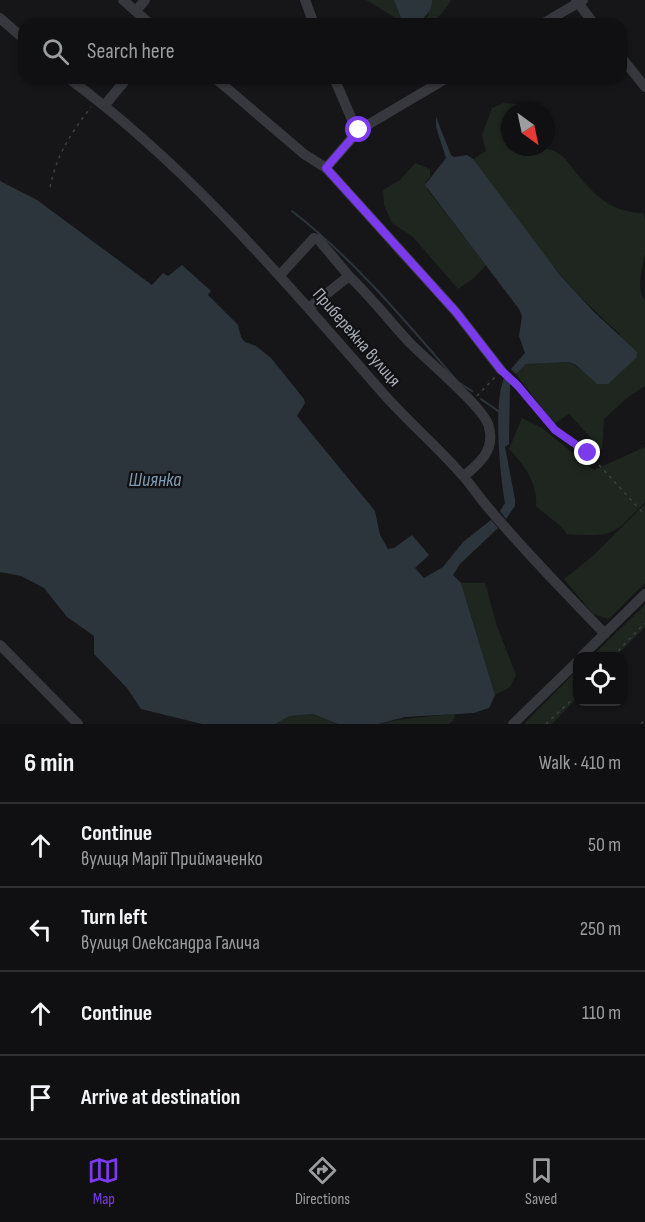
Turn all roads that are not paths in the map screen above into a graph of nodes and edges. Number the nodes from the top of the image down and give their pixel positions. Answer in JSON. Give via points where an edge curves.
{"nodes":[{"id":1,"x":123,"y":0,"type":"edge"},
{"id":2,"x":145,"y":0,"type":"edge"},
{"id":3,"x":305,"y":0,"type":"edge"},
{"id":4,"x":579,"y":1,"type":"edge"},
{"id":5,"x":136,"y":11,"type":"junction"},
{"id":6,"x":0,"y":18,"type":"edge"},
{"id":7,"x":144,"y":18,"type":"edge"},
{"id":8,"x":312,"y":18,"type":"edge"},
{"id":9,"x":552,"y":18,"type":"edge"},
{"id":10,"x":590,"y":18,"type":"edge"},
{"id":11,"x":18,"y":34,"type":"edge"},
{"id":12,"x":627,"y":64,"type":"edge"},
{"id":13,"x":76,"y":84,"type":"edge"},
{"id":14,"x":120,"y":84,"type":"edge"},
{"id":15,"x":222,"y":84,"type":"edge"},
{"id":16,"x":336,"y":84,"type":"edge"},
{"id":17,"x":437,"y":84,"type":"edge"},
{"id":18,"x":645,"y":87,"type":"edge"},
{"id":19,"x":101,"y":102,"type":"junction"},
{"id":20,"x":359,"y":130,"type":"junction"},
{"id":21,"x":326,"y":168,"type":"junction"},
{"id":22,"x":279,"y":275,"type":"junction"},
{"id":23,"x":349,"y":276,"type":"junction"},
{"id":24,"x":310,"y":308,"type":"junction"},
{"id":25,"x":501,"y":370,"type":"road end"},
{"id":26,"x":464,"y":476,"type":"junction"},
{"id":27,"x":645,"y":594,"type":"edge"},
{"id":28,"x":605,"y":634,"type":"junction"},
{"id":29,"x":0,"y":645,"type":"edge"},
{"id":30,"x":587,"y":652,"type":"edge"},
{"id":31,"x":573,"y":666,"type":"edge"},
{"id":32,"x":78,"y":724,"type":"edge"},
{"id":33,"x":513,"y":724,"type":"edge"}],
"edges":[{"from":1,"to":5,"type":"street"},
{"from":2,"to":5,"type":"street"},
{"from":3,"to":8,"type":"street"},
{"from":4,"to":9,"type":"street"},
{"from":4,"to":10,"type":"street"},
{"from":5,"to":7,"type":"street"},
{"from":6,"to":11,"type":"street"},
{"from":12,"to":18,"type":"street"},
{"from":13,"to":19,"type":"street","name":"Прибережна вулиця"},
{"from":14,"to":19,"type":"street"},
{"from":15,"to":21,"type":"street"},
{"from":16,"to":20,"type":"street"},
{"from":17,"to":20,"type":"street"},
{"from":19,"to":22,"type":"street","name":"Прибережна вулиця","via":[[165,158]]},
{"from":20,"to":21,"type":"street"},
{"from":21,"to":25,"type":"street","via":[[456,312]]},
{"from":22,"to":23,"type":"street","via":[[314,238]]},
{"from":22,"to":24,"type":"street","name":"Прибережна вулиця"},
{"from":23,"to":24,"type":"street"},
{"from":23,"to":26,"type":"street","via":[[487,420],[489,443],[483,460]]},
{"from":24,"to":26,"type":"street","name":"Прибережна вулиця","via":[[383,393]]},
{"from":26,"to":28,"type":"street","name":"Прибережна вулиця","via":[[491,511]]},
{"from":27,"to":28,"type":"street"},
{"from":28,"to":30,"type":"street"},
{"from":29,"to":32,"type":"street"},
{"from":31,"to":33,"type":"street"}]}
